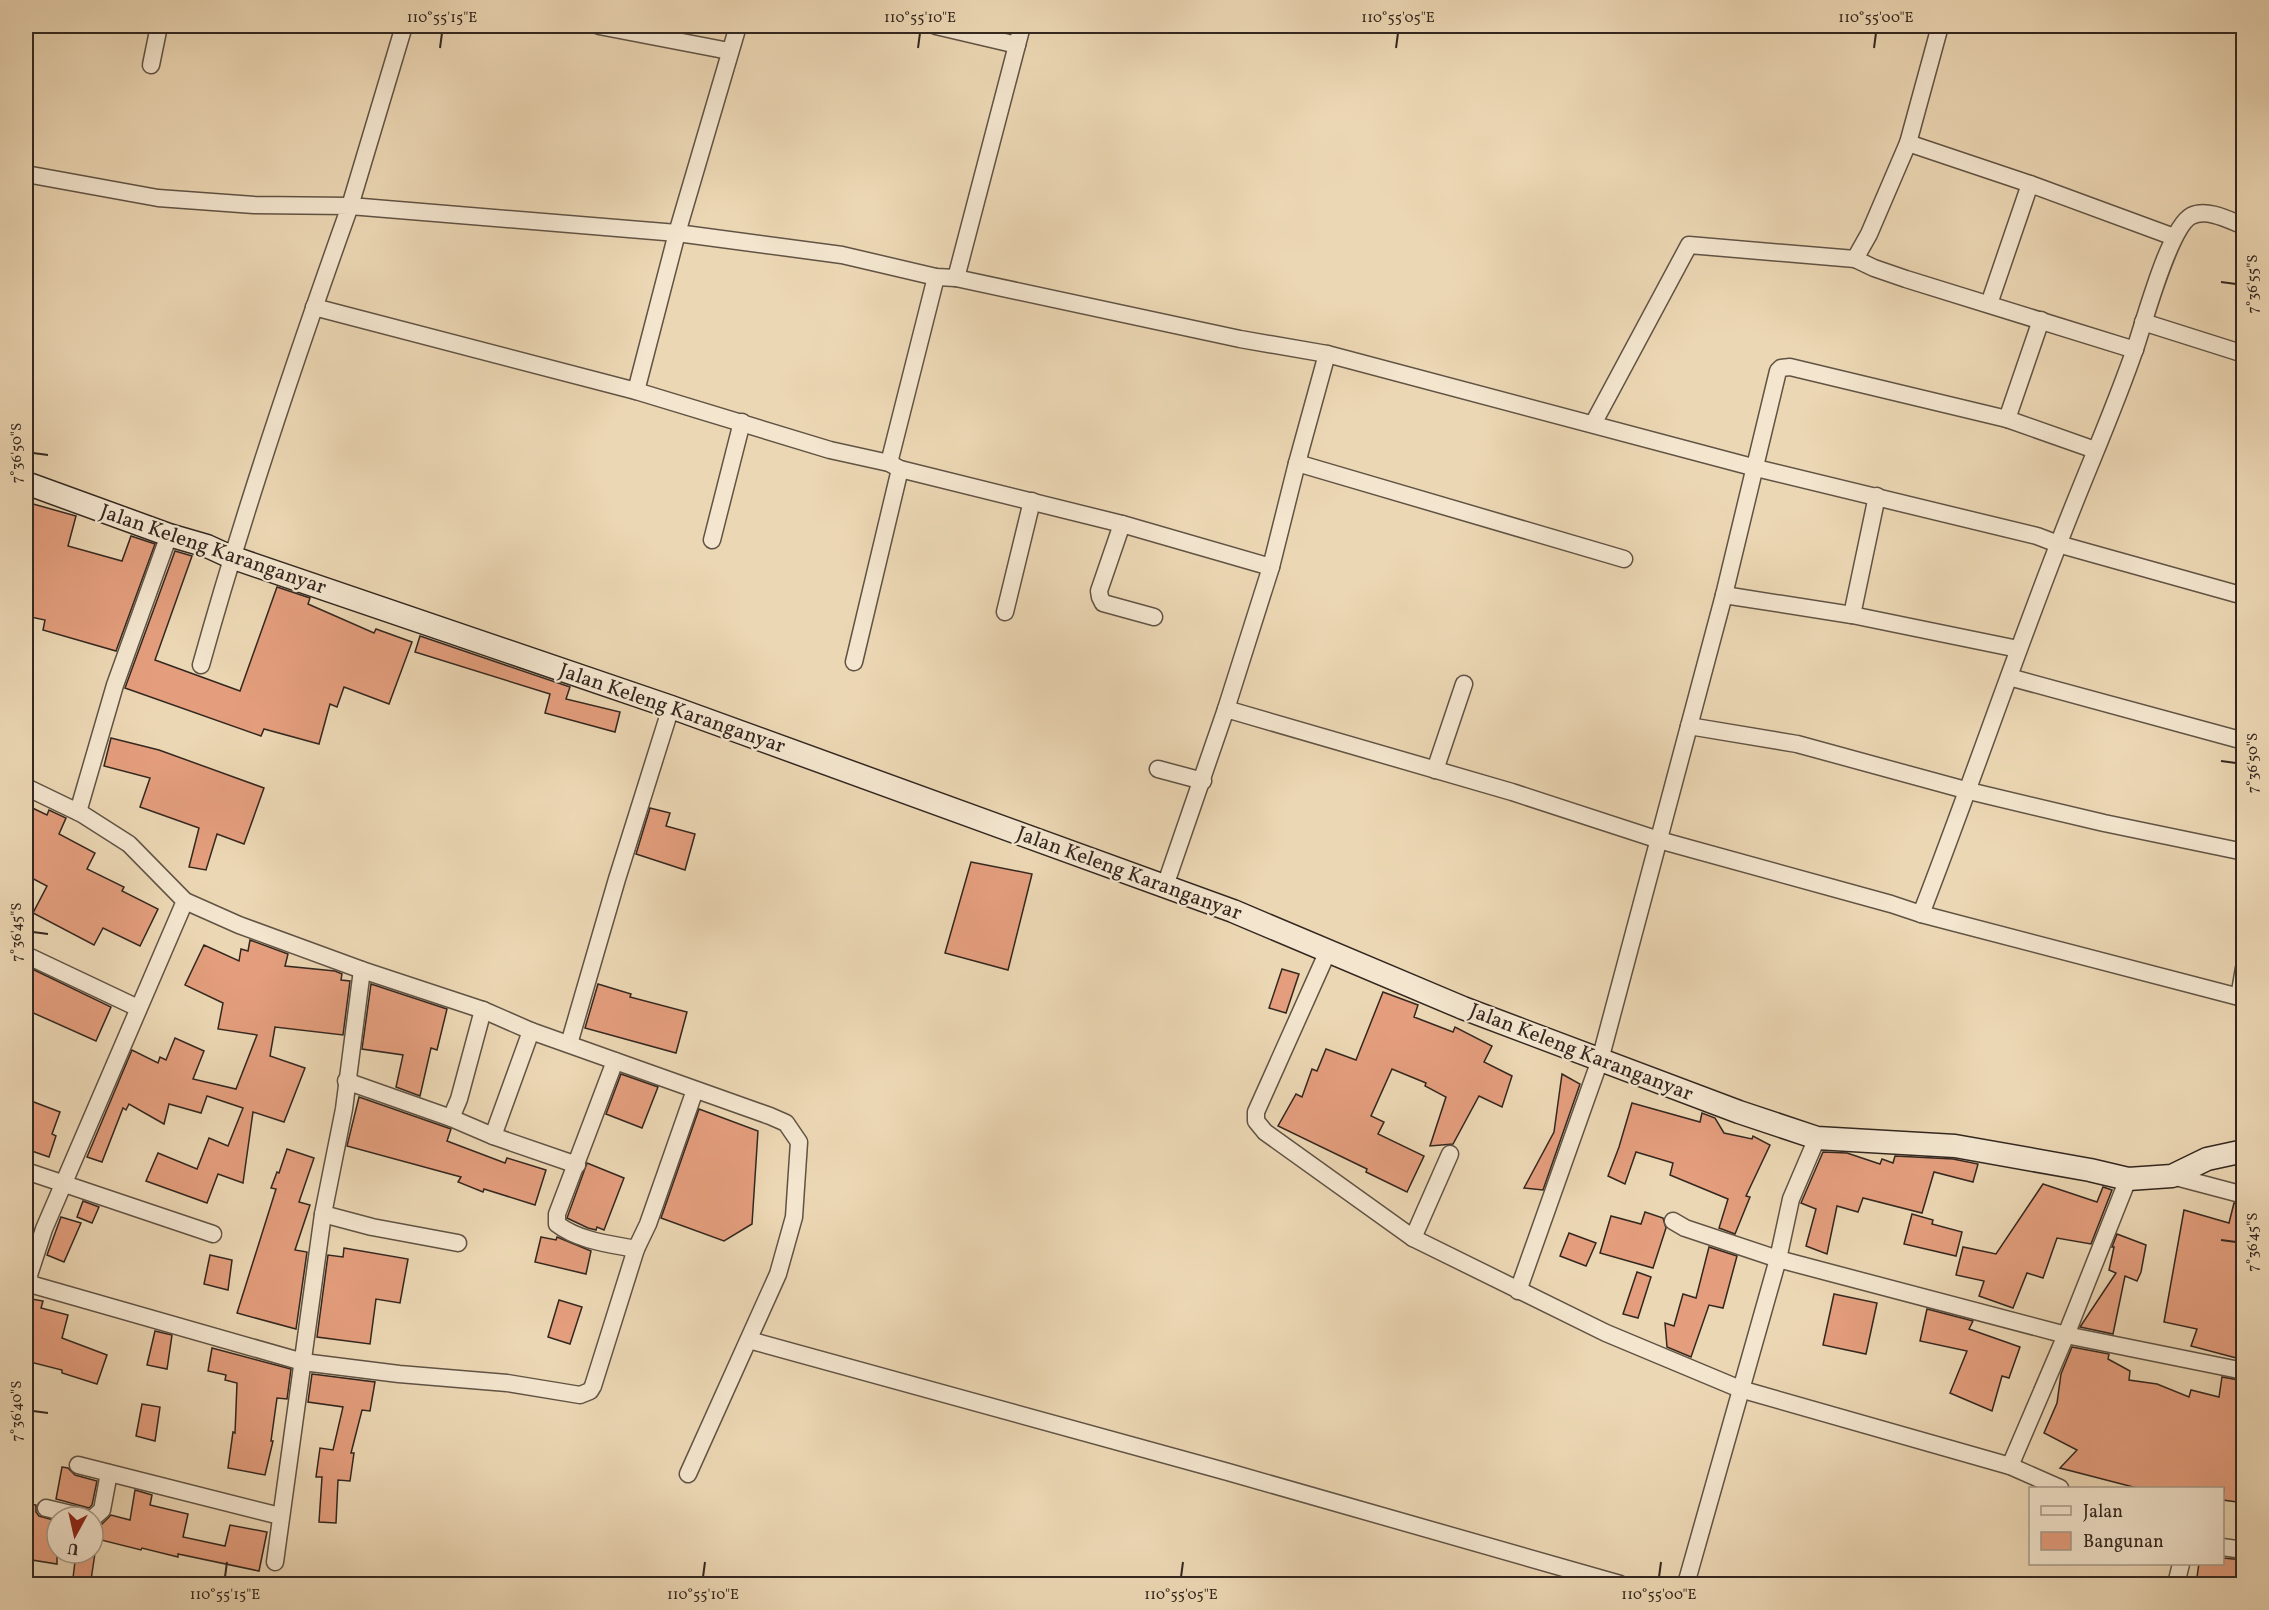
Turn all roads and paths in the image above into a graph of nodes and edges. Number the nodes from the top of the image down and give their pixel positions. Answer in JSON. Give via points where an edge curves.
{"nodes":[{"id":1,"x":159,"y":26,"type":"edge"},
{"id":2,"x":404,"y":26,"type":"edge"},
{"id":3,"x":599,"y":26,"type":"edge"},
{"id":4,"x":738,"y":26,"type":"edge"},
{"id":5,"x":936,"y":26,"type":"edge"},
{"id":6,"x":1022,"y":26,"type":"edge"},
{"id":7,"x":1940,"y":26,"type":"edge"},
{"id":8,"x":1017,"y":45,"type":"junction"},
{"id":9,"x":729,"y":51,"type":"junction"},
{"id":10,"x":151,"y":65,"type":"dead end"},
{"id":11,"x":1908,"y":142,"type":"junction"},
{"id":12,"x":26,"y":174,"type":"edge"},
{"id":13,"x":2030,"y":184,"type":"junction"},
{"id":14,"x":350,"y":206,"type":"junction"},
{"id":15,"x":2244,"y":226,"type":"edge"},
{"id":16,"x":677,"y":233,"type":"junction"},
{"id":17,"x":2174,"y":237,"type":"junction"},
{"id":18,"x":1855,"y":259,"type":"junction"},
{"id":19,"x":936,"y":277,"type":"junction"},
{"id":20,"x":956,"y":278,"type":"junction"},
{"id":21,"x":1989,"y":304,"type":"junction"},
{"id":22,"x":314,"y":307,"type":"junction"},
{"id":23,"x":2041,"y":320,"type":"junction"},
{"id":24,"x":2143,"y":322,"type":"junction"},
{"id":25,"x":2135,"y":350,"type":"junction"},
{"id":26,"x":1327,"y":354,"type":"junction"},
{"id":27,"x":2244,"y":354,"type":"edge"},
{"id":28,"x":636,"y":391,"type":"junction"},
{"id":29,"x":2007,"y":419,"type":"junction"},
{"id":30,"x":742,"y":422,"type":"junction"},
{"id":31,"x":1593,"y":424,"type":"junction"},
{"id":32,"x":2095,"y":450,"type":"junction"},
{"id":33,"x":1297,"y":463,"type":"junction"},
{"id":34,"x":895,"y":466,"type":"junction"},
{"id":35,"x":1756,"y":468,"type":"junction"},
{"id":36,"x":26,"y":483,"type":"edge"},
{"id":37,"x":1877,"y":496,"type":"junction"},
{"id":38,"x":1032,"y":501,"type":"junction"},
{"id":39,"x":1122,"y":524,"type":"junction"},
{"id":40,"x":169,"y":535,"type":"junction"},
{"id":41,"x":712,"y":540,"type":"dead end"},
{"id":42,"x":2058,"y":544,"type":"junction"},
{"id":43,"x":231,"y":557,"type":"junction"},
{"id":44,"x":1624,"y":559,"type":"dead end"},
{"id":45,"x":1272,"y":567,"type":"junction"},
{"id":46,"x":1724,"y":595,"type":"junction"},
{"id":47,"x":2244,"y":596,"type":"edge"},
{"id":48,"x":1005,"y":612,"type":"dead end"},
{"id":49,"x":1852,"y":615,"type":"junction"},
{"id":50,"x":1154,"y":617,"type":"dead end"},
{"id":51,"x":2018,"y":649,"type":"junction"},
{"id":52,"x":854,"y":662,"type":"dead end"},
{"id":53,"x":201,"y":666,"type":"dead end"},
{"id":54,"x":2009,"y":677,"type":"junction"},
{"id":55,"x":1464,"y":684,"type":"dead end"},
{"id":56,"x":671,"y":707,"type":"junction"},
{"id":57,"x":1226,"y":709,"type":"junction"},
{"id":58,"x":1689,"y":726,"type":"junction"},
{"id":59,"x":2244,"y":741,"type":"edge"},
{"id":60,"x":1158,"y":769,"type":"dead end"},
{"id":61,"x":1435,"y":770,"type":"junction"},
{"id":62,"x":1203,"y":781,"type":"junction"},
{"id":63,"x":26,"y":787,"type":"edge"},
{"id":64,"x":1969,"y":791,"type":"junction"},
{"id":65,"x":78,"y":812,"type":"junction"},
{"id":66,"x":1659,"y":840,"type":"junction"},
{"id":67,"x":2244,"y":852,"type":"edge"},
{"id":68,"x":1165,"y":886,"type":"junction"},
{"id":69,"x":185,"y":901,"type":"junction"},
{"id":70,"x":1920,"y":914,"type":"junction"},
{"id":71,"x":1328,"y":951,"type":"junction"},
{"id":72,"x":26,"y":955,"type":"edge"},
{"id":73,"x":2244,"y":968,"type":"edge"},
{"id":74,"x":362,"y":970,"type":"junction"},
{"id":75,"x":2241,"y":998,"type":"edge"},
{"id":76,"x":138,"y":1008,"type":"junction"},
{"id":77,"x":483,"y":1010,"type":"junction"},
{"id":78,"x":531,"y":1030,"type":"junction"},
{"id":79,"x":569,"y":1044,"type":"junction"},
{"id":80,"x":1600,"y":1060,"type":"junction"},
{"id":81,"x":615,"y":1061,"type":"junction"},
{"id":82,"x":346,"y":1081,"type":"junction"},
{"id":83,"x":695,"y":1090,"type":"junction"},
{"id":84,"x":451,"y":1118,"type":"junction"},
{"id":85,"x":493,"y":1136,"type":"junction"},
{"id":86,"x":1817,"y":1138,"type":"junction"},
{"id":87,"x":2243,"y":1150,"type":"edge"},
{"id":88,"x":1450,"y":1154,"type":"dead end"},
{"id":89,"x":577,"y":1165,"type":"junction"},
{"id":90,"x":26,"y":1171,"type":"edge"},
{"id":91,"x":2172,"y":1176,"type":"junction"},
{"id":92,"x":2128,"y":1179,"type":"junction"},
{"id":93,"x":63,"y":1183,"type":"junction"},
{"id":94,"x":2244,"y":1195,"type":"edge"},
{"id":95,"x":323,"y":1214,"type":"junction"},
{"id":96,"x":1673,"y":1221,"type":"dead end"},
{"id":97,"x":213,"y":1234,"type":"dead end"},
{"id":98,"x":1413,"y":1238,"type":"junction"},
{"id":99,"x":458,"y":1243,"type":"dead end"},
{"id":100,"x":636,"y":1249,"type":"junction"},
{"id":101,"x":1778,"y":1259,"type":"junction"},
{"id":102,"x":1518,"y":1291,"type":"junction"},
{"id":103,"x":2066,"y":1335,"type":"junction"},
{"id":104,"x":749,"y":1340,"type":"junction"},
{"id":105,"x":303,"y":1362,"type":"junction"},
{"id":106,"x":2244,"y":1371,"type":"edge"},
{"id":107,"x":1740,"y":1389,"type":"junction"},
{"id":108,"x":78,"y":1465,"type":"dead end"},
{"id":109,"x":2010,"y":1466,"type":"junction"},
{"id":110,"x":109,"y":1473,"type":"junction"},
{"id":111,"x":688,"y":1474,"type":"dead end"},
{"id":112,"x":2058,"y":1487,"type":"edge"},
{"id":113,"x":103,"y":1505,"type":"edge"},
{"id":114,"x":280,"y":1516,"type":"junction"},
{"id":115,"x":2224,"y":1547,"type":"edge"},
{"id":116,"x":2244,"y":1550,"type":"edge"},
{"id":117,"x":275,"y":1562,"type":"dead end"},
{"id":118,"x":2181,"y":1565,"type":"edge"},
{"id":119,"x":1620,"y":1584,"type":"edge"},
{"id":120,"x":1686,"y":1584,"type":"edge"},
{"id":121,"x":2176,"y":1584,"type":"edge"}],
"edges":[{"from":1,"to":10,"type":"street"},
{"from":2,"to":14,"type":"street"},
{"from":3,"to":9,"type":"street"},
{"from":4,"to":9,"type":"street"},
{"from":5,"to":8,"type":"street"},
{"from":6,"to":8,"type":"street"},
{"from":7,"to":11,"type":"street"},
{"from":8,"to":20,"type":"street"},
{"from":9,"to":16,"type":"street"},
{"from":11,"to":13,"type":"street"},
{"from":11,"to":18,"type":"street"},
{"from":12,"to":14,"type":"street","via":[[158,198]]},
{"from":13,"to":17,"type":"street"},
{"from":13,"to":21,"type":"street"},
{"from":14,"to":16,"type":"street"},
{"from":14,"to":22,"type":"street"},
{"from":15,"to":17,"type":"street","via":[[2215,215],[2191,216]]},
{"from":16,"to":19,"type":"street","via":[[842,255]]},
{"from":16,"to":28,"type":"street"},
{"from":17,"to":24,"type":"street"},
{"from":18,"to":21,"type":"street"},
{"from":18,"to":31,"type":"street","via":[[1689,245]]},
{"from":19,"to":20,"type":"street"},
{"from":19,"to":34,"type":"street"},
{"from":20,"to":26,"type":"street"},
{"from":21,"to":23,"type":"street"},
{"from":22,"to":28,"type":"street"},
{"from":22,"to":43,"type":"street"},
{"from":23,"to":25,"type":"street"},
{"from":23,"to":29,"type":"street"},
{"from":24,"to":25,"type":"street"},
{"from":24,"to":27,"type":"street"},
{"from":25,"to":32,"type":"street"},
{"from":26,"to":31,"type":"street"},
{"from":26,"to":33,"type":"street"},
{"from":28,"to":30,"type":"street"},
{"from":29,"to":32,"type":"street"},
{"from":29,"to":35,"type":"street","via":[[1785,367],[1776,374]]},
{"from":30,"to":34,"type":"street"},
{"from":30,"to":41,"type":"street"},
{"from":31,"to":35,"type":"street"},
{"from":32,"to":42,"type":"street"},
{"from":33,"to":44,"type":"street"},
{"from":33,"to":45,"type":"street"},
{"from":34,"to":38,"type":"street"},
{"from":34,"to":52,"type":"street"},
{"from":35,"to":37,"type":"street"},
{"from":35,"to":46,"type":"street"},
{"from":36,"to":40,"type":"main road","name":"Jalan Keleng Karanganyar"},
{"from":37,"to":42,"type":"street"},
{"from":37,"to":49,"type":"street"},
{"from":38,"to":39,"type":"street"},
{"from":38,"to":48,"type":"street"},
{"from":39,"to":45,"type":"street"},
{"from":39,"to":50,"type":"street","via":[[1100,597],[1103,603]]},
{"from":40,"to":43,"type":"main road","name":"Jalan Keleng Karanganyar"},
{"from":40,"to":65,"type":"street","via":[[115,685]]},
{"from":42,"to":47,"type":"street"},
{"from":42,"to":51,"type":"street"},
{"from":43,"to":53,"type":"street"},
{"from":43,"to":56,"type":"main road","name":"Jalan Keleng Karanganyar"},
{"from":45,"to":57,"type":"street"},
{"from":46,"to":49,"type":"street"},
{"from":46,"to":58,"type":"street"},
{"from":49,"to":51,"type":"street"},
{"from":51,"to":54,"type":"street"},
{"from":54,"to":59,"type":"street"},
{"from":54,"to":64,"type":"street"},
{"from":55,"to":61,"type":"street"},
{"from":56,"to":68,"type":"main road","name":"Jalan Keleng Karanganyar"},
{"from":56,"to":79,"type":"street"},
{"from":57,"to":61,"type":"street"},
{"from":57,"to":62,"type":"street"},
{"from":58,"to":64,"type":"street","via":[[1797,744]]},
{"from":58,"to":66,"type":"street"},
{"from":60,"to":62,"type":"street"},
{"from":61,"to":66,"type":"street"},
{"from":62,"to":68,"type":"street"},
{"from":63,"to":65,"type":"street"},
{"from":64,"to":67,"type":"street"},
{"from":64,"to":70,"type":"street"},
{"from":65,"to":69,"type":"street","via":[[129,844]]},
{"from":66,"to":70,"type":"street"},
{"from":66,"to":80,"type":"street"},
{"from":68,"to":71,"type":"main road","name":"Jalan Keleng Karanganyar"},
{"from":69,"to":74,"type":"street"},
{"from":69,"to":76,"type":"street"},
{"from":70,"to":75,"type":"street"},
{"from":71,"to":80,"type":"main road","name":"Jalan Keleng Karanganyar"},
{"from":71,"to":98,"type":"street","via":[[1256,1112],[1256,1121],[1265,1132]]},
{"from":72,"to":76,"type":"street"},
{"from":73,"to":75,"type":"street"},
{"from":74,"to":77,"type":"street"},
{"from":74,"to":82,"type":"street"},
{"from":76,"to":93,"type":"street"},
{"from":77,"to":78,"type":"street"},
{"from":77,"to":84,"type":"street"},
{"from":78,"to":79,"type":"street"},
{"from":78,"to":85,"type":"street"},
{"from":79,"to":81,"type":"street"},
{"from":80,"to":86,"type":"main road","name":"Jalan Keleng Karanganyar"},
{"from":80,"to":102,"type":"street"},
{"from":81,"to":83,"type":"street"},
{"from":81,"to":89,"type":"street"},
{"from":82,"to":84,"type":"street"},
{"from":82,"to":95,"type":"street"},
{"from":83,"to":100,"type":"street"},
{"from":83,"to":104,"type":"street","via":[[786,1123],[799,1142],[795,1216],[778,1274]]},
{"from":84,"to":85,"type":"street"},
{"from":85,"to":89,"type":"street"},
{"from":86,"to":92,"type":"main road","name":"Jalan Keleng Karanganyar","via":[[1955,1146]]},
{"from":86,"to":101,"type":"street","via":[[1791,1199]]},
{"from":87,"to":91,"type":"main road","name":"Jalan Keleng Karanganyar","via":[[2207,1159]]},
{"from":88,"to":98,"type":"street"},
{"from":89,"to":100,"type":"street","via":[[557,1224],[568,1232],[605,1244]]},
{"from":90,"to":93,"type":"street"},
{"from":91,"to":92,"type":"main road","name":"Jalan Keleng Karanganyar"},
{"from":91,"to":94,"type":"street"},
{"from":92,"to":103,"type":"street"},
{"from":93,"to":97,"type":"street"},
{"from":93,"to":105,"type":"street","via":[[29,1275],[30,1284]]},
{"from":95,"to":99,"type":"street"},
{"from":95,"to":105,"type":"street"},
{"from":96,"to":101,"type":"street"},
{"from":98,"to":102,"type":"street"},
{"from":100,"to":105,"type":"street","via":[[593,1386],[585,1394]]},
{"from":101,"to":103,"type":"street"},
{"from":101,"to":107,"type":"street"},
{"from":102,"to":107,"type":"street"},
{"from":103,"to":106,"type":"street"},
{"from":103,"to":109,"type":"street"},
{"from":104,"to":111,"type":"street"},
{"from":104,"to":119,"type":"street"},
{"from":105,"to":114,"type":"street"},
{"from":107,"to":109,"type":"street"},
{"from":107,"to":120,"type":"street"},
{"from":108,"to":110,"type":"street"},
{"from":109,"to":112,"type":"street"},
{"from":110,"to":113,"type":"street"},
{"from":110,"to":114,"type":"street"},
{"from":114,"to":117,"type":"street"},
{"from":115,"to":116,"type":"street"},
{"from":118,"to":121,"type":"street"}]}
